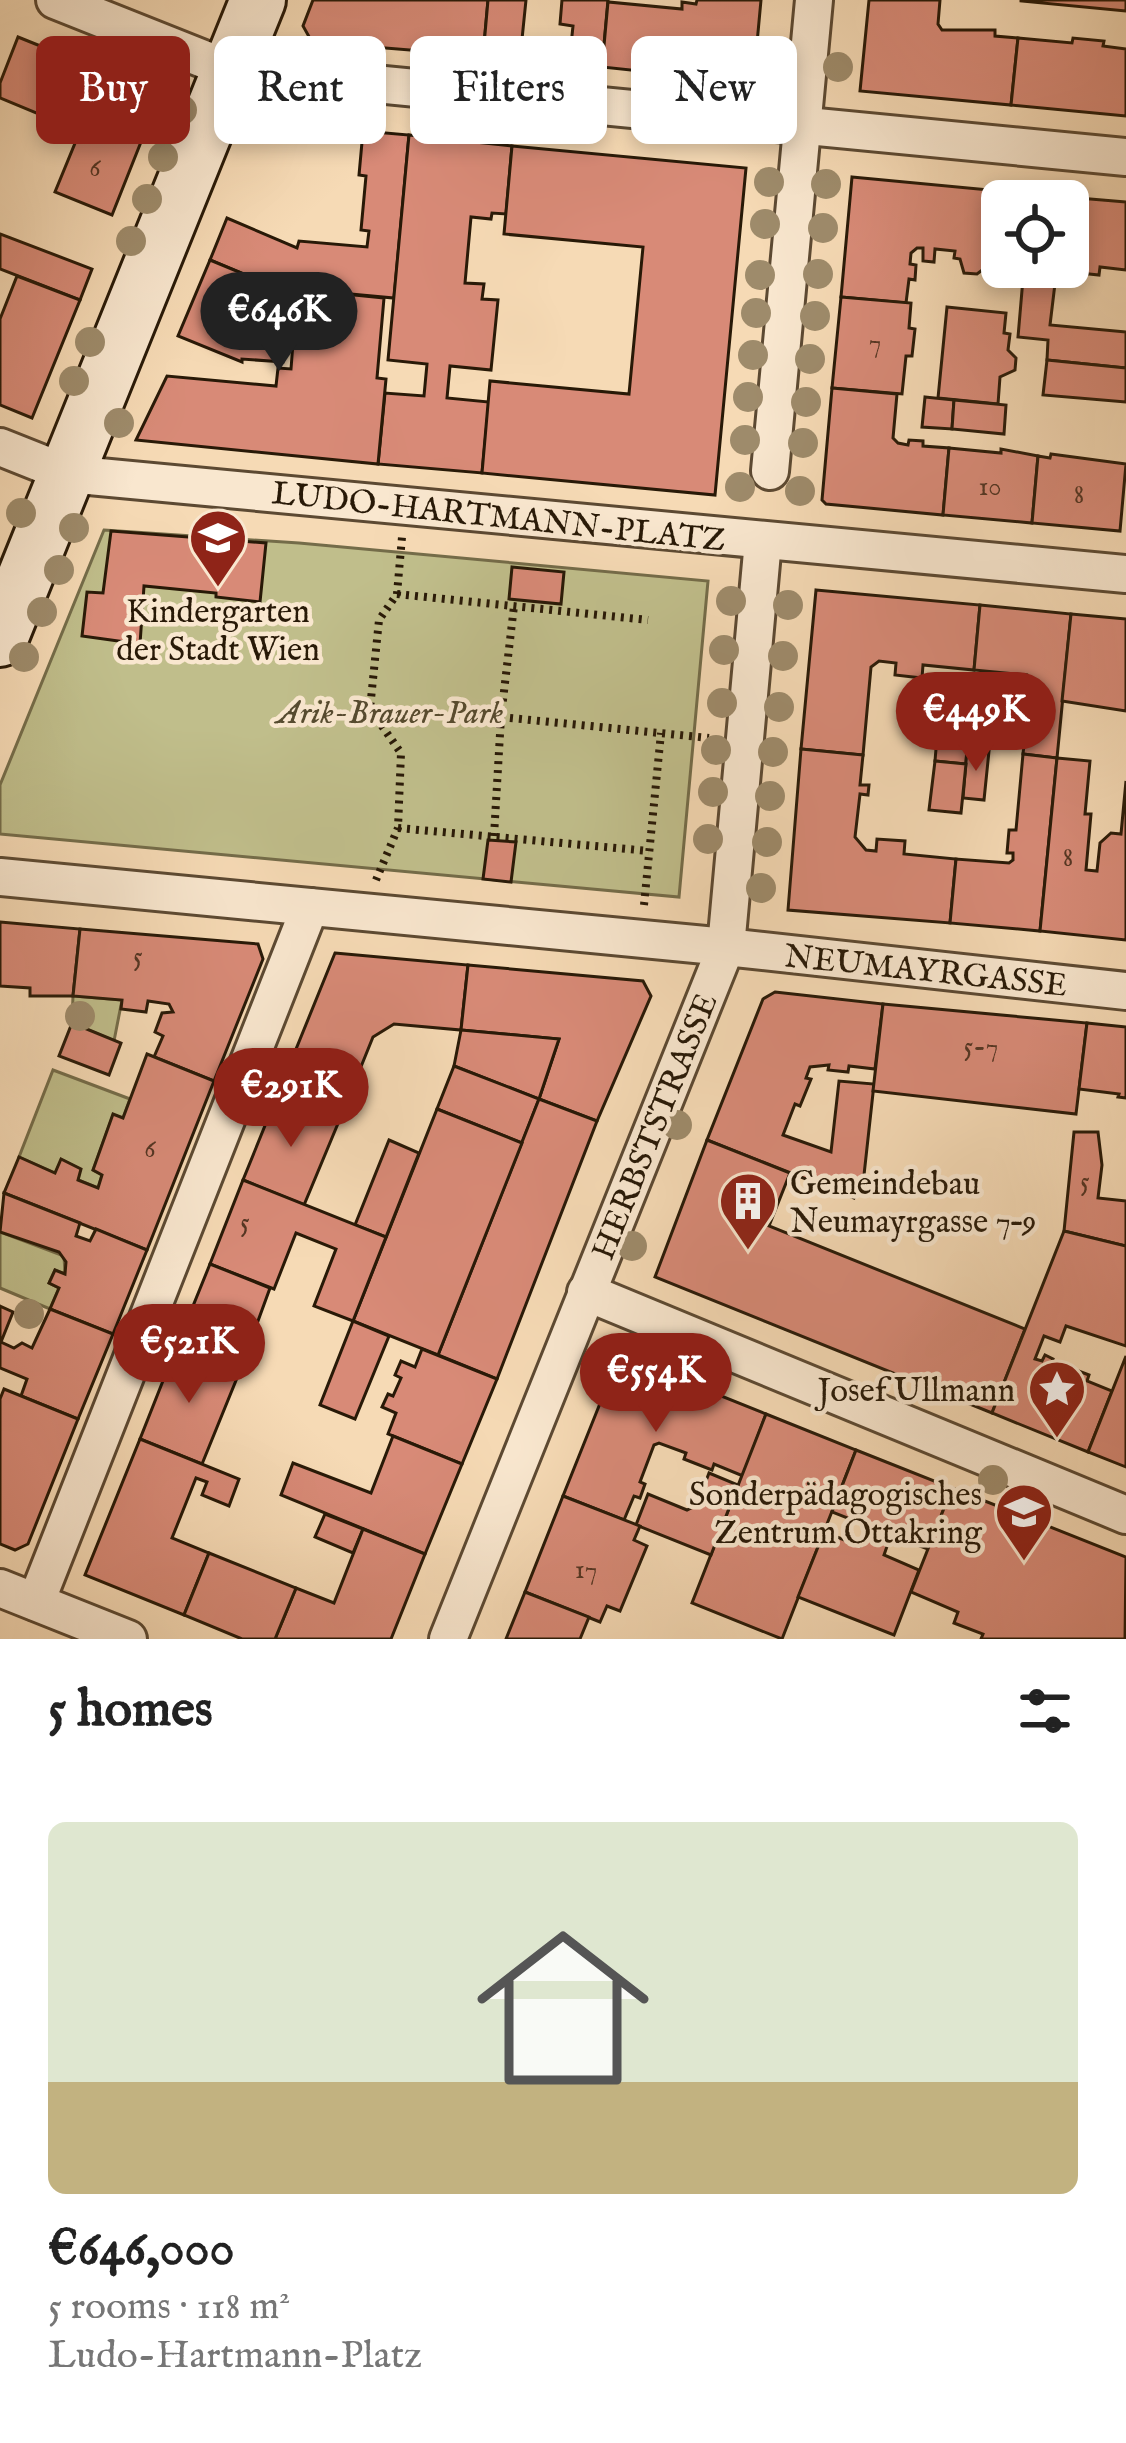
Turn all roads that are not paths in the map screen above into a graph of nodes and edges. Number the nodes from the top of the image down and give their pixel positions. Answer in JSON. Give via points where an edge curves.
{"nodes":[{"id":1,"x":55,"y":0,"type":"edge"},
{"id":2,"x":258,"y":0,"type":"edge"},
{"id":3,"x":814,"y":0,"type":"edge"},
{"id":4,"x":244,"y":36,"type":"edge"},
{"id":5,"x":214,"y":63,"type":"edge"},
{"id":6,"x":386,"y":84,"type":"edge"},
{"id":7,"x":214,"y":112,"type":"edge"},
{"id":8,"x":802,"y":123,"type":"junction"},
{"id":9,"x":1126,"y":157,"type":"edge"},
{"id":10,"x":0,"y":447,"type":"edge"},
{"id":11,"x":770,"y":471,"type":"dead end"},
{"id":12,"x":68,"y":474,"type":"junction"},
{"id":13,"x":764,"y":541,"type":"junction"},
{"id":14,"x":1126,"y":574,"type":"edge"},
{"id":15,"x":0,"y":639,"type":"edge"},
{"id":16,"x":0,"y":877,"type":"edge"},
{"id":17,"x":310,"y":907,"type":"junction"},
{"id":18,"x":726,"y":947,"type":"junction"},
{"id":19,"x":1126,"y":991,"type":"edge"},
{"id":20,"x":586,"y":1292,"type":"junction"},
{"id":21,"x":1126,"y":1515,"type":"edge"},
{"id":22,"x":0,"y":1588,"type":"edge"},
{"id":23,"x":36,"y":1602,"type":"junction"},
{"id":24,"x":128,"y":1639,"type":"edge"},
{"id":25,"x":448,"y":1639,"type":"edge"}],
"edges":[{"from":1,"to":5,"type":"street"},
{"from":2,"to":4,"type":"main road"},
{"from":3,"to":8,"type":"street"},
{"from":6,"to":8,"type":"street"},
{"from":7,"to":12,"type":"main road"},
{"from":8,"to":9,"type":"street"},
{"from":8,"to":11,"type":"street"},
{"from":10,"to":12,"type":"street","name":"LUDO-HARTMANN-PLATZ"},
{"from":12,"to":13,"type":"street","name":"LUDO-HARTMANN-PLATZ"},
{"from":12,"to":15,"type":"main road"},
{"from":13,"to":14,"type":"street"},
{"from":13,"to":18,"type":"street","name":"LUDO-HARTMANN-PLATZ"},
{"from":16,"to":17,"type":"street"},
{"from":17,"to":18,"type":"street"},
{"from":17,"to":23,"type":"street"},
{"from":18,"to":19,"type":"street","name":"NEUMAYRGASSE"},
{"from":18,"to":20,"type":"street","name":"HERBSTSTRASSE"},
{"from":20,"to":21,"type":"street"},
{"from":20,"to":25,"type":"street","name":"HERBSTSTRASSE"},
{"from":22,"to":23,"type":"street"},
{"from":23,"to":24,"type":"street"}]}
